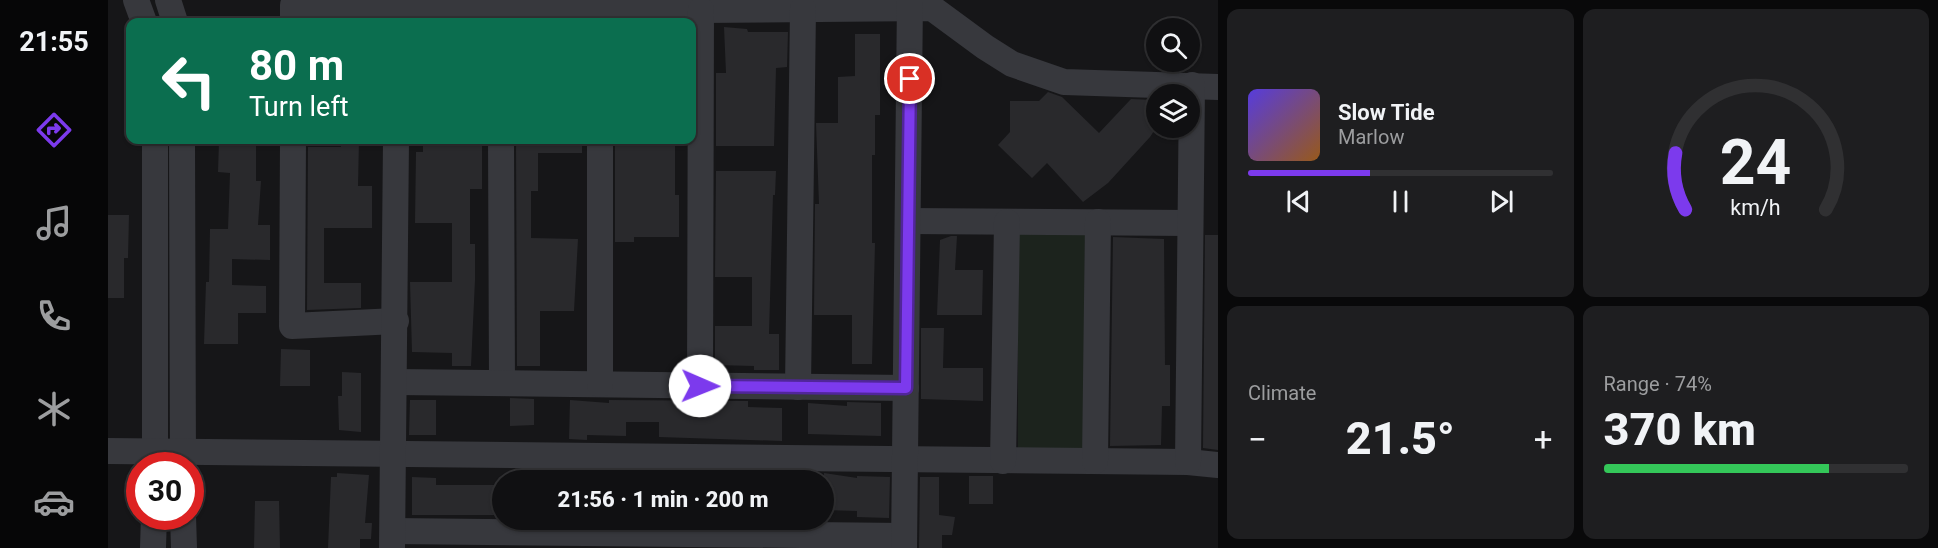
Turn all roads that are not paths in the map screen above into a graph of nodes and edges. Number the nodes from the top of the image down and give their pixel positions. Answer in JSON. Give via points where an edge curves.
{"nodes":[{"id":1,"x":136,"y":0,"type":"edge"},
{"id":2,"x":168,"y":0,"type":"edge"},
{"id":3,"x":911,"y":4,"type":"edge"},
{"id":4,"x":802,"y":9,"type":"junction"},
{"id":5,"x":397,"y":10,"type":"edge"},
{"id":6,"x":701,"y":10,"type":"junction"},
{"id":7,"x":500,"y":15,"type":"edge"},
{"id":8,"x":600,"y":16,"type":"edge"},
{"id":9,"x":143,"y":18,"type":"edge"},
{"id":10,"x":174,"y":18,"type":"edge"},
{"id":11,"x":293,"y":18,"type":"edge"},
{"id":12,"x":1150,"y":84,"type":"edge"},
{"id":13,"x":1200,"y":86,"type":"edge"},
{"id":14,"x":1218,"y":87,"type":"edge"},
{"id":15,"x":1191,"y":138,"type":"edge"},
{"id":16,"x":155,"y":144,"type":"edge"},
{"id":17,"x":182,"y":144,"type":"edge"},
{"id":18,"x":292,"y":144,"type":"edge"},
{"id":19,"x":396,"y":144,"type":"edge"},
{"id":20,"x":501,"y":144,"type":"edge"},
{"id":21,"x":600,"y":144,"type":"edge"},
{"id":22,"x":908,"y":221,"type":"junction"},
{"id":23,"x":1007,"y":222,"type":"junction"},
{"id":24,"x":1098,"y":222,"type":"junction"},
{"id":25,"x":1189,"y":223,"type":"junction"},
{"id":26,"x":396,"y":321,"type":"junction"},
{"id":27,"x":396,"y":382,"type":"junction"},
{"id":28,"x":502,"y":383,"type":"junction"},
{"id":29,"x":600,"y":384,"type":"junction"},
{"id":30,"x":700,"y":386,"type":"junction"},
{"id":31,"x":798,"y":387,"type":"junction"},
{"id":32,"x":906,"y":388,"type":"junction"},
{"id":33,"x":108,"y":451,"type":"edge"},
{"id":34,"x":155,"y":452,"type":"edge"},
{"id":35,"x":183,"y":452,"type":"edge"},
{"id":36,"x":126,"y":454,"type":"edge"},
{"id":37,"x":393,"y":454,"type":"junction"},
{"id":38,"x":204,"y":458,"type":"edge"},
{"id":39,"x":905,"y":460,"type":"junction"},
{"id":40,"x":1003,"y":461,"type":"junction"},
{"id":41,"x":1095,"y":462,"type":"junction"},
{"id":42,"x":1188,"y":462,"type":"junction"},
{"id":43,"x":1218,"y":465,"type":"edge"},
{"id":44,"x":154,"y":530,"type":"edge"},
{"id":45,"x":183,"y":530,"type":"edge"},
{"id":46,"x":393,"y":540,"type":"edge"},
{"id":47,"x":496,"y":540,"type":"edge"},
{"id":48,"x":600,"y":541,"type":"edge"},
{"id":49,"x":799,"y":541,"type":"edge"},
{"id":50,"x":904,"y":542,"type":"edge"},
{"id":51,"x":153,"y":548,"type":"edge"},
{"id":52,"x":183,"y":548,"type":"edge"}],
"edges":[{"from":1,"to":9,"type":"street"},
{"from":2,"to":10,"type":"street"},
{"from":3,"to":4,"type":"street"},
{"from":3,"to":12,"type":"street","via":[[932,8],[1012,64],[1065,82]]},
{"from":3,"to":22,"type":"street"},
{"from":4,"to":6,"type":"street"},
{"from":4,"to":31,"type":"street"},
{"from":5,"to":7,"type":"street"},
{"from":5,"to":11,"type":"street","via":[[293,6]]},
{"from":6,"to":8,"type":"street"},
{"from":6,"to":30,"type":"street"},
{"from":7,"to":8,"type":"street"},
{"from":13,"to":14,"type":"street"},
{"from":15,"to":25,"type":"street"},
{"from":16,"to":34,"type":"street"},
{"from":17,"to":35,"type":"street"},
{"from":18,"to":26,"type":"street","via":[[292,326]]},
{"from":19,"to":26,"type":"street"},
{"from":20,"to":28,"type":"street"},
{"from":21,"to":29,"type":"street"},
{"from":22,"to":23,"type":"street"},
{"from":22,"to":32,"type":"street"},
{"from":23,"to":24,"type":"street"},
{"from":23,"to":40,"type":"street"},
{"from":24,"to":25,"type":"street"},
{"from":24,"to":41,"type":"street"},
{"from":25,"to":42,"type":"street"},
{"from":26,"to":27,"type":"street"},
{"from":27,"to":28,"type":"street"},
{"from":27,"to":37,"type":"street"},
{"from":28,"to":29,"type":"street"},
{"from":29,"to":30,"type":"street"},
{"from":30,"to":31,"type":"street"},
{"from":31,"to":32,"type":"street"},
{"from":32,"to":39,"type":"street"},
{"from":33,"to":36,"type":"street"},
{"from":37,"to":38,"type":"street"},
{"from":37,"to":39,"type":"street"},
{"from":37,"to":46,"type":"street"},
{"from":39,"to":40,"type":"street"},
{"from":39,"to":50,"type":"street"},
{"from":40,"to":41,"type":"street"},
{"from":41,"to":42,"type":"street"},
{"from":42,"to":43,"type":"street"},
{"from":44,"to":51,"type":"street"},
{"from":45,"to":52,"type":"street"},
{"from":46,"to":47,"type":"street"},
{"from":47,"to":48,"type":"street"},
{"from":48,"to":49,"type":"street"},
{"from":49,"to":50,"type":"street"}]}
